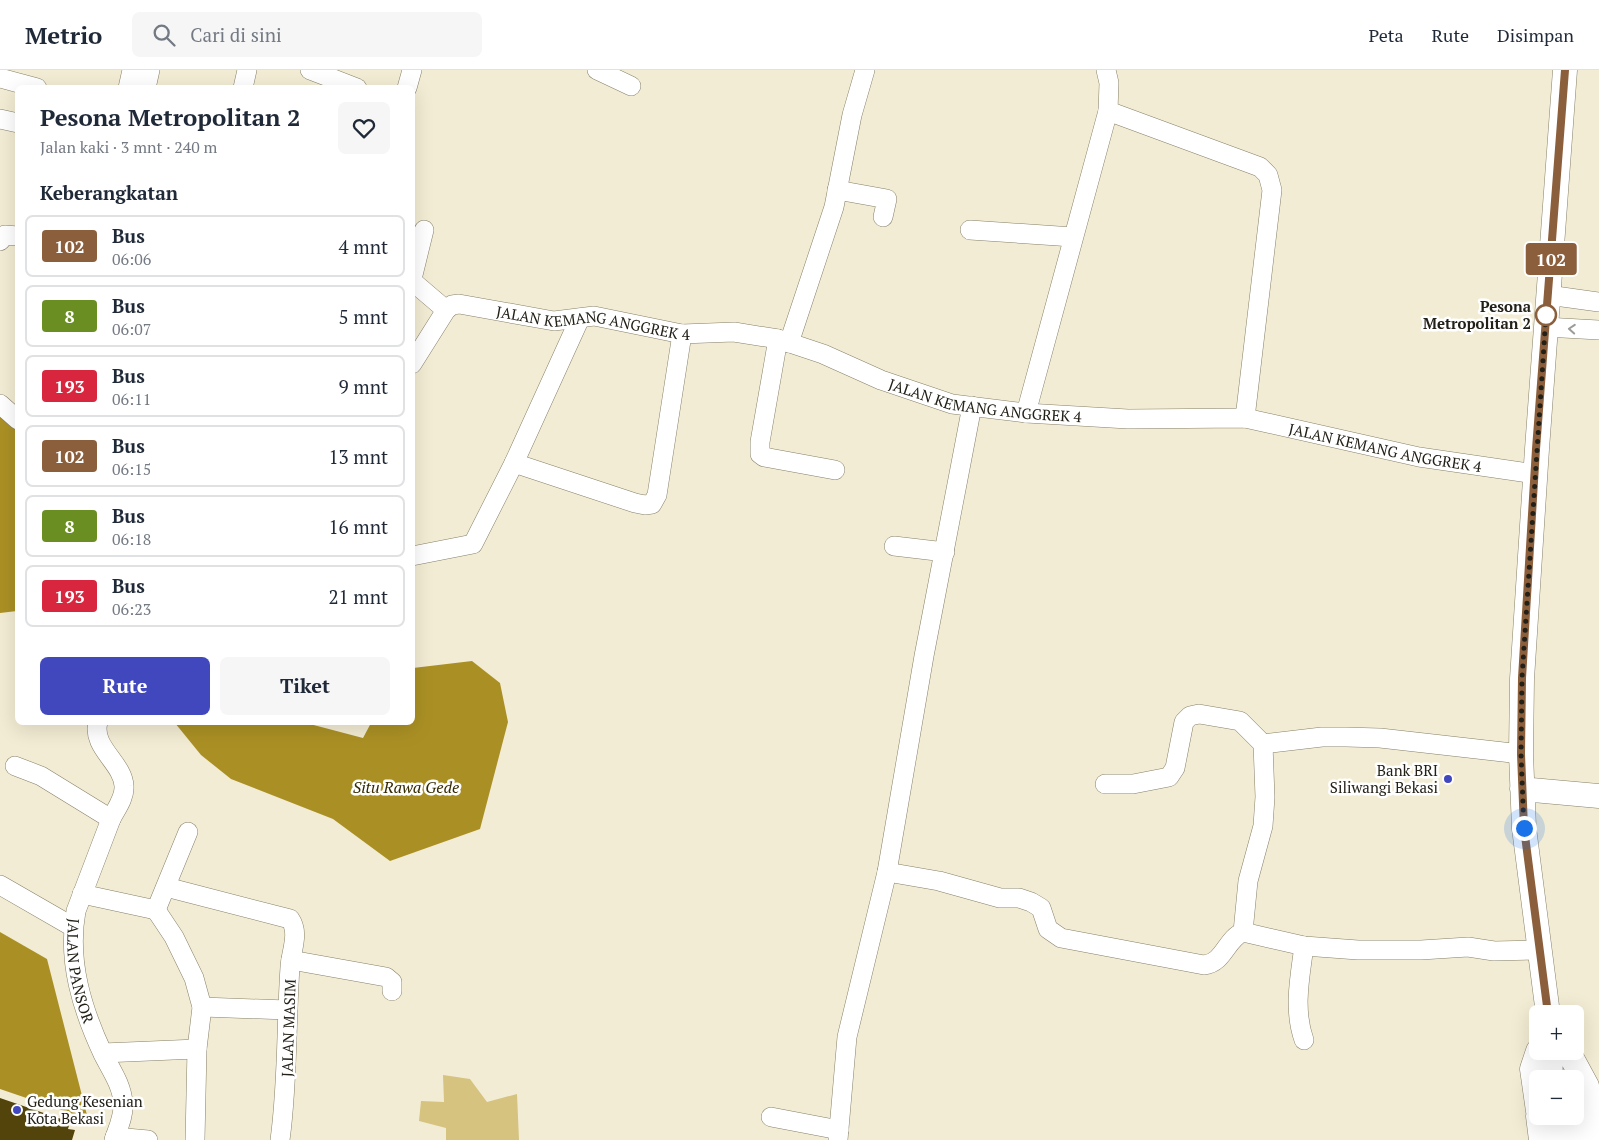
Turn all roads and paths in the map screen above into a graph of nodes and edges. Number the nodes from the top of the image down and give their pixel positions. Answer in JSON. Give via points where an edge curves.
{"nodes":[{"id":1,"x":132,"y":70,"type":"edge"},
{"id":2,"x":150,"y":70,"type":"edge"},
{"id":3,"x":247,"y":70,"type":"edge"},
{"id":4,"x":310,"y":70,"type":"edge"},
{"id":5,"x":412,"y":70,"type":"edge"},
{"id":6,"x":597,"y":70,"type":"edge"},
{"id":7,"x":865,"y":70,"type":"edge"},
{"id":8,"x":1106,"y":70,"type":"edge"},
{"id":9,"x":1565,"y":70,"type":"edge"},
{"id":10,"x":0,"y":78,"type":"edge"},
{"id":11,"x":26,"y":85,"type":"edge"},
{"id":12,"x":129,"y":85,"type":"edge"},
{"id":13,"x":147,"y":85,"type":"edge"},
{"id":14,"x":244,"y":85,"type":"edge"},
{"id":15,"x":349,"y":85,"type":"edge"},
{"id":16,"x":407,"y":85,"type":"edge"},
{"id":17,"x":631,"y":86,"type":"dead end"},
{"id":18,"x":1108,"y":110,"type":"junction"},
{"id":19,"x":0,"y":119,"type":"edge"},
{"id":20,"x":15,"y":122,"type":"edge"},
{"id":21,"x":837,"y":190,"type":"junction"},
{"id":22,"x":883,"y":217,"type":"dead end"},
{"id":23,"x":424,"y":230,"type":"dead end"},
{"id":24,"x":970,"y":230,"type":"dead end"},
{"id":25,"x":15,"y":236,"type":"edge"},
{"id":26,"x":1073,"y":237,"type":"junction"},
{"id":27,"x":0,"y":241,"type":"edge"},
{"id":28,"x":415,"y":268,"type":"edge"},
{"id":29,"x":415,"y":283,"type":"edge"},
{"id":30,"x":1548,"y":295,"type":"junction"},
{"id":31,"x":1599,"y":302,"type":"edge"},
{"id":32,"x":446,"y":310,"type":"junction"},
{"id":33,"x":580,"y":318,"type":"junction"},
{"id":34,"x":1545,"y":327,"type":"junction"},
{"id":35,"x":1599,"y":330,"type":"edge"},
{"id":36,"x":682,"y":334,"type":"junction"},
{"id":37,"x":783,"y":341,"type":"junction"},
{"id":38,"x":415,"y":359,"type":"edge"},
{"id":39,"x":0,"y":404,"type":"edge"},
{"id":40,"x":972,"y":406,"type":"junction"},
{"id":41,"x":1026,"y":412,"type":"junction"},
{"id":42,"x":15,"y":417,"type":"edge"},
{"id":43,"x":1245,"y":418,"type":"junction"},
{"id":44,"x":514,"y":463,"type":"junction"},
{"id":45,"x":835,"y":470,"type":"dead end"},
{"id":46,"x":1535,"y":474,"type":"junction"},
{"id":47,"x":894,"y":546,"type":"dead end"},
{"id":48,"x":945,"y":552,"type":"junction"},
{"id":49,"x":415,"y":555,"type":"edge"},
{"id":50,"x":98,"y":725,"type":"edge"},
{"id":51,"x":1263,"y":744,"type":"junction"},
{"id":52,"x":1521,"y":754,"type":"junction"},
{"id":53,"x":15,"y":766,"type":"dead end"},
{"id":54,"x":1105,"y":784,"type":"dead end"},
{"id":55,"x":1522,"y":788,"type":"junction"},
{"id":56,"x":1599,"y":796,"type":"edge"},
{"id":57,"x":111,"y":819,"type":"junction"},
{"id":58,"x":188,"y":832,"type":"dead end"},
{"id":59,"x":887,"y":872,"type":"junction"},
{"id":60,"x":0,"y":885,"type":"edge"},
{"id":61,"x":166,"y":887,"type":"junction"},
{"id":62,"x":82,"y":894,"type":"junction"},
{"id":63,"x":156,"y":910,"type":"junction"},
{"id":64,"x":73,"y":927,"type":"junction"},
{"id":65,"x":1243,"y":932,"type":"junction"},
{"id":66,"x":1304,"y":946,"type":"junction"},
{"id":67,"x":1541,"y":950,"type":"junction"},
{"id":68,"x":291,"y":960,"type":"junction"},
{"id":69,"x":392,"y":991,"type":"dead end"},
{"id":70,"x":1547,"y":1005,"type":"edge"},
{"id":71,"x":202,"y":1007,"type":"junction"},
{"id":72,"x":287,"y":1010,"type":"junction"},
{"id":73,"x":1304,"y":1040,"type":"dead end"},
{"id":74,"x":197,"y":1049,"type":"junction"},
{"id":75,"x":103,"y":1053,"type":"junction"},
{"id":76,"x":1573,"y":1060,"type":"edge"},
{"id":77,"x":771,"y":1118,"type":"dead end"},
{"id":78,"x":1539,"y":1125,"type":"edge"},
{"id":79,"x":1556,"y":1125,"type":"edge"},
{"id":80,"x":1574,"y":1125,"type":"edge"},
{"id":81,"x":838,"y":1135,"type":"edge"},
{"id":82,"x":115,"y":1138,"type":"edge"},
{"id":83,"x":148,"y":1140,"type":"edge"},
{"id":84,"x":195,"y":1140,"type":"edge"},
{"id":85,"x":280,"y":1140,"type":"edge"},
{"id":86,"x":1541,"y":1140,"type":"edge"},
{"id":87,"x":1559,"y":1140,"type":"edge"},
{"id":88,"x":1576,"y":1140,"type":"edge"},
{"id":89,"x":1596,"y":1140,"type":"edge"}],
"edges":[{"from":1,"to":12,"type":"street"},
{"from":2,"to":13,"type":"street"},
{"from":3,"to":14,"type":"street"},
{"from":4,"to":15,"type":"street"},
{"from":5,"to":16,"type":"street"},
{"from":6,"to":17,"type":"street"},
{"from":7,"to":21,"type":"street"},
{"from":8,"to":18,"type":"street"},
{"from":9,"to":30,"type":"main road"},
{"from":10,"to":11,"type":"street"},
{"from":18,"to":26,"type":"street"},
{"from":18,"to":43,"type":"street","via":[[1260,167],[1268,175],[1272,190]]},
{"from":19,"to":20,"type":"street"},
{"from":21,"to":22,"type":"street","via":[[887,199]]},
{"from":21,"to":37,"type":"street","via":[[812,278]]},
{"from":23,"to":28,"type":"street"},
{"from":24,"to":26,"type":"street"},
{"from":25,"to":27,"type":"street","via":[[5,235]]},
{"from":26,"to":41,"type":"street"},
{"from":29,"to":32,"type":"street"},
{"from":30,"to":31,"type":"street"},
{"from":30,"to":34,"type":"main road"},
{"from":32,"to":33,"type":"street","name":"JALAN KEMANG ANGGREK 4","via":[[459,304],[554,321]]},
{"from":32,"to":38,"type":"street"},
{"from":33,"to":36,"type":"street","name":"JALAN KEMANG ANGGREK 4","via":[[594,316]]},
{"from":33,"to":44,"type":"street"},
{"from":35,"to":34,"type":"street","one_way":true},
{"from":34,"to":46,"type":"main road"},
{"from":36,"to":37,"type":"street","name":"JALAN KEMANG ANGGREK 4","via":[[734,332]]},
{"from":36,"to":44,"type":"street","via":[[658,495],[652,504],[635,503]]},
{"from":37,"to":40,"type":"street","name":"JALAN KEMANG ANGGREK 4","via":[[823,354],[881,380],[952,404]]},
{"from":37,"to":45,"type":"street","via":[[760,454]]},
{"from":39,"to":42,"type":"street"},
{"from":40,"to":41,"type":"street","name":"JALAN KEMANG ANGGREK 4"},
{"from":40,"to":48,"type":"street"},
{"from":41,"to":43,"type":"street","name":"JALAN KEMANG ANGGREK 4","via":[[1128,419]]},
{"from":43,"to":46,"type":"street","name":"JALAN KEMANG ANGGREK 4","via":[[1419,457]]},
{"from":44,"to":49,"type":"street","via":[[473,544]]},
{"from":46,"to":52,"type":"main road","via":[[1522,678]]},
{"from":47,"to":48,"type":"street"},
{"from":48,"to":59,"type":"street"},
{"from":50,"to":57,"type":"street","name":"JALAN PANSOR","via":[[96,735],[124,787],[122,800]]},
{"from":51,"to":52,"type":"street","via":[[1346,737],[1380,738]]},
{"from":51,"to":54,"type":"street","via":[[1240,721],[1199,714],[1190,716],[1184,722],[1175,768],[1168,777],[1133,784]]},
{"from":51,"to":65,"type":"street","via":[[1263,826],[1251,862]]},
{"from":52,"to":55,"type":"main road"},
{"from":53,"to":57,"type":"street","via":[[41,776]]},
{"from":55,"to":56,"type":"main road"},
{"from":55,"to":67,"type":"main road","via":[[1524,828]]},
{"from":57,"to":62,"type":"street","name":"JALAN PANSOR"},
{"from":58,"to":61,"type":"street"},
{"from":59,"to":65,"type":"street","via":[[1031,902],[1041,908],[1048,929],[1062,938],[1204,965],[1217,961],[1234,935]]},
{"from":59,"to":81,"type":"street","via":[[847,1037]]},
{"from":60,"to":64,"type":"street"},
{"from":61,"to":63,"type":"street"},
{"from":61,"to":68,"type":"street","name":"JALAN MASIM","via":[[290,919],[296,932]]},
{"from":62,"to":63,"type":"street"},
{"from":62,"to":64,"type":"street","name":"JALAN PANSOR"},
{"from":63,"to":71,"type":"street","via":[[174,937],[194,978]]},
{"from":64,"to":75,"type":"street","name":"JALAN PANSOR","via":[[77,980]]},
{"from":65,"to":66,"type":"street"},
{"from":66,"to":67,"type":"street","via":[[1358,950],[1468,947],[1494,951]]},
{"from":66,"to":73,"type":"street","via":[[1297,1001]]},
{"from":67,"to":70,"type":"main road"},
{"from":68,"to":69,"type":"street","via":[[386,977],[392,982]]},
{"from":68,"to":72,"type":"street","name":"JALAN MASIM"},
{"from":71,"to":72,"type":"street"},
{"from":71,"to":74,"type":"street"},
{"from":72,"to":85,"type":"street","name":"JALAN MASIM","via":[[286,1091]]},
{"from":74,"to":75,"type":"street"},
{"from":74,"to":84,"type":"street"},
{"from":75,"to":82,"type":"street","name":"JALAN PANSOR","via":[[121,1090],[122,1117]]},
{"from":76,"to":89,"type":"main road","via":[[1587,1086]]},
{"from":77,"to":81,"type":"street"},
{"from":78,"to":86,"type":"main road"},
{"from":79,"to":87,"type":"main road"},
{"from":80,"to":88,"type":"main road"},
{"from":82,"to":83,"type":"street"}]}
